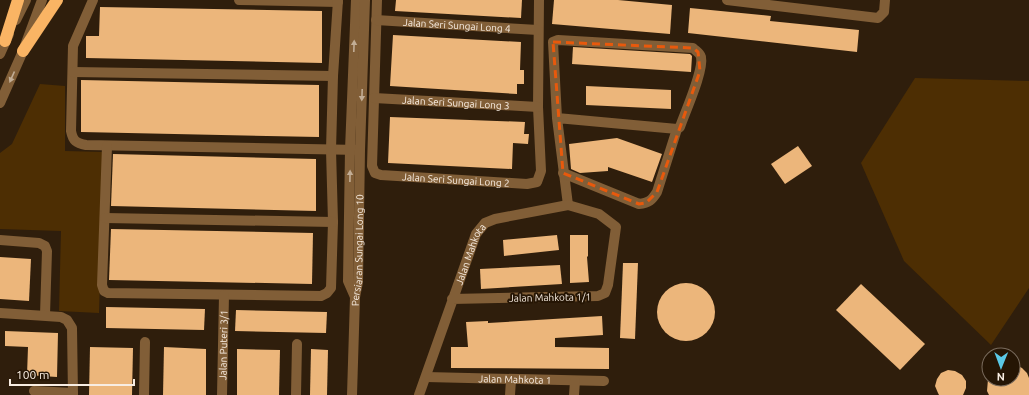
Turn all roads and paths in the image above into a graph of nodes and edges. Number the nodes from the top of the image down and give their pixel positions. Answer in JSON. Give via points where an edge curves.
{"nodes":[{"id":1,"x":18,"y":0,"type":"edge"},
{"id":2,"x":26,"y":0,"type":"edge"},
{"id":3,"x":42,"y":0,"type":"edge"},
{"id":4,"x":57,"y":0,"type":"edge"},
{"id":5,"x":93,"y":0,"type":"edge"},
{"id":6,"x":239,"y":0,"type":"edge"},
{"id":7,"x":356,"y":0,"type":"edge"},
{"id":8,"x":365,"y":0,"type":"edge"},
{"id":9,"x":377,"y":0,"type":"edge"},
{"id":10,"x":539,"y":0,"type":"edge"},
{"id":11,"x":727,"y":0,"type":"edge"},
{"id":12,"x":886,"y":0,"type":"edge"},
{"id":13,"x":338,"y":1,"type":"edge"},
{"id":14,"x":376,"y":20,"type":"junction"},
{"id":15,"x":538,"y":30,"type":"junction"},
{"id":16,"x":5,"y":41,"type":"junction"},
{"id":17,"x":23,"y":50,"type":"junction"},
{"id":18,"x":0,"y":54,"type":"edge"},
{"id":19,"x":73,"y":72,"type":"junction"},
{"id":20,"x":333,"y":76,"type":"junction"},
{"id":21,"x":374,"y":98,"type":"junction"},
{"id":22,"x":0,"y":103,"type":"edge"},
{"id":23,"x":538,"y":107,"type":"junction"},
{"id":24,"x":557,"y":118,"type":"junction"},
{"id":25,"x":677,"y":129,"type":"junction"},
{"id":26,"x":107,"y":146,"type":"junction"},
{"id":27,"x":331,"y":150,"type":"junction"},
{"id":28,"x":355,"y":150,"type":"junction"},
{"id":29,"x":563,"y":173,"type":"junction"},
{"id":30,"x":568,"y":205,"type":"junction"},
{"id":31,"x":105,"y":218,"type":"junction"},
{"id":32,"x":333,"y":222,"type":"junction"},
{"id":33,"x":616,"y":227,"type":"joint"},
{"id":34,"x":0,"y":240,"type":"edge"},
{"id":35,"x":224,"y":295,"type":"junction"},
{"id":36,"x":452,"y":299,"type":"junction"},
{"id":37,"x":0,"y":313,"type":"edge"},
{"id":38,"x":45,"y":315,"type":"junction"},
{"id":39,"x":145,"y":342,"type":"dead end"},
{"id":40,"x":296,"y":344,"type":"dead end"},
{"id":41,"x":426,"y":377,"type":"junction"},
{"id":42,"x":511,"y":380,"type":"junction"},
{"id":43,"x":575,"y":381,"type":"junction"},
{"id":44,"x":604,"y":381,"type":"dead end"},
{"id":45,"x":34,"y":390,"type":"dead end"},
{"id":46,"x":73,"y":394,"type":"edge"},
{"id":47,"x":144,"y":395,"type":"edge"},
{"id":48,"x":222,"y":395,"type":"edge"},
{"id":49,"x":296,"y":395,"type":"edge"},
{"id":50,"x":352,"y":395,"type":"edge"},
{"id":51,"x":419,"y":395,"type":"edge"},
{"id":52,"x":510,"y":395,"type":"edge"},
{"id":53,"x":574,"y":395,"type":"edge"}],
"edges":[{"from":1,"to":16,"type":"highway"},
{"from":2,"to":16,"type":"street"},
{"from":3,"to":17,"type":"street"},
{"from":4,"to":17,"type":"highway"},
{"from":5,"to":19,"type":"street","via":[[74,46]]},
{"from":6,"to":13,"type":"street"},
{"from":28,"to":7,"type":"street","name":"Persiaran Sungai Long 10","one_way":true},
{"from":8,"to":28,"type":"street","name":"Persiaran Sungai Long 10","one_way":true},
{"from":9,"to":14,"type":"street"},
{"from":10,"to":15,"type":"street"},
{"from":11,"to":12,"type":"street","via":[[878,18],[884,12]]},
{"from":13,"to":20,"type":"street"},
{"from":14,"to":15,"type":"street","name":"Jalan Seri Sungai Long 4"},
{"from":14,"to":21,"type":"street"},
{"from":15,"to":23,"type":"street"},
{"from":16,"to":18,"type":"street"},
{"from":17,"to":22,"type":"street","one_way":true},
{"from":19,"to":20,"type":"street"},
{"from":19,"to":26,"type":"street","via":[[73,139],[86,145]]},
{"from":20,"to":27,"type":"street"},
{"from":21,"to":23,"type":"street","name":"Jalan Seri Sungai Long 3"},
{"from":21,"to":23,"type":"street","name":"Jalan Seri Sungai Long 2","via":[[372,166],[375,173],[527,184],[537,182],[541,171]]},
{"from":24,"to":25,"type":"street"},
{"from":24,"to":25,"type":"street","via":[[552,44],[555,40],[692,48],[701,58],[700,71],[680,127]]},
{"from":24,"to":29,"type":"street"},
{"from":25,"to":29,"type":"street","via":[[657,192],[646,204],[639,204]]},
{"from":26,"to":27,"type":"street"},
{"from":26,"to":31,"type":"street"},
{"from":27,"to":28,"type":"street"},
{"from":27,"to":32,"type":"street"},
{"from":28,"to":50,"type":"street","name":"Persiaran Sungai Long 10","via":[[358,282],[355,297]]},
{"from":29,"to":30,"type":"street"},
{"from":30,"to":33,"type":"street","name":"Jalan Mahkota","via":[[599,214]]},
{"from":30,"to":36,"type":"street","name":"Jalan Mahkota","via":[[485,223],[476,234]]},
{"from":31,"to":32,"type":"street"},
{"from":31,"to":35,"type":"street","via":[[102,285],[104,291]]},
{"from":32,"to":35,"type":"street","via":[[331,288],[327,293],[321,296]]},
{"from":33,"to":36,"type":"street","name":"Jalan Mahkota 1/1","via":[[605,293],[598,296]]},
{"from":34,"to":38,"type":"street","via":[[40,243],[46,246]]},
{"from":35,"to":48,"type":"street","name":"Jalan Puteri 3/1"},
{"from":36,"to":41,"type":"street","name":"Jalan Mahkota"},
{"from":37,"to":38,"type":"street"},
{"from":38,"to":46,"type":"street","via":[[61,316],[72,328]]},
{"from":39,"to":47,"type":"street"},
{"from":40,"to":49,"type":"street"},
{"from":41,"to":42,"type":"street","name":"Jalan Mahkota 1"},
{"from":41,"to":51,"type":"street","name":"Jalan Mahkota"},
{"from":42,"to":43,"type":"street","name":"Jalan Mahkota 1"},
{"from":42,"to":52,"type":"street"},
{"from":43,"to":44,"type":"street","name":"Jalan Mahkota 1"},
{"from":43,"to":53,"type":"street"},
{"from":45,"to":46,"type":"street"}]}
